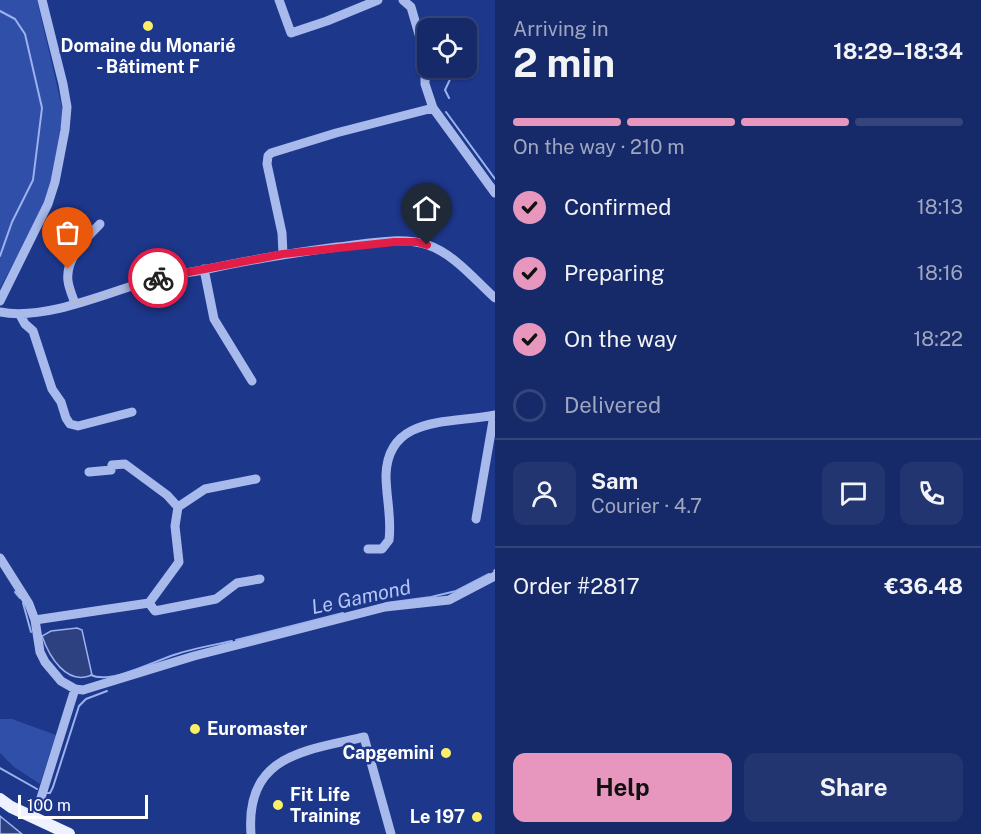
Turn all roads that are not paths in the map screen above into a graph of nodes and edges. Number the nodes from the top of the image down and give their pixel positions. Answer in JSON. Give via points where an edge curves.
{"nodes":[{"id":1,"x":42,"y":0,"type":"edge"},
{"id":2,"x":279,"y":0,"type":"edge"},
{"id":3,"x":350,"y":0,"type":"edge"},
{"id":4,"x":378,"y":0,"type":"edge"},
{"id":5,"x":403,"y":0,"type":"edge"},
{"id":6,"x":354,"y":10,"type":"junction"},
{"id":7,"x":432,"y":108,"type":"junction"},
{"id":8,"x":495,"y":193,"type":"edge"},
{"id":9,"x":100,"y":224,"type":"dead end"},
{"id":10,"x":283,"y":254,"type":"junction"},
{"id":11,"x":204,"y":269,"type":"junction"},
{"id":12,"x":495,"y":298,"type":"edge"},
{"id":13,"x":0,"y":301,"type":"edge"},
{"id":14,"x":75,"y":304,"type":"junction"},
{"id":15,"x":0,"y":312,"type":"edge"},
{"id":16,"x":20,"y":315,"type":"junction"},
{"id":17,"x":252,"y":381,"type":"dead end"},
{"id":18,"x":132,"y":412,"type":"dead end"},
{"id":19,"x":495,"y":415,"type":"edge"},
{"id":20,"x":89,"y":472,"type":"dead end"},
{"id":21,"x":256,"y":479,"type":"dead end"},
{"id":22,"x":178,"y":507,"type":"junction"},
{"id":23,"x":476,"y":519,"type":"dead end"},
{"id":24,"x":368,"y":549,"type":"dead end"},
{"id":25,"x":0,"y":558,"type":"edge"},
{"id":26,"x":5,"y":572,"type":"edge"},
{"id":27,"x":495,"y":576,"type":"edge"},
{"id":28,"x":260,"y":579,"type":"dead end"},
{"id":29,"x":149,"y":603,"type":"junction"},
{"id":30,"x":35,"y":620,"type":"junction"},
{"id":31,"x":75,"y":690,"type":"junction"},
{"id":32,"x":0,"y":799,"type":"edge"},
{"id":33,"x":40,"y":801,"type":"dead end"},
{"id":34,"x":69,"y":834,"type":"edge"},
{"id":35,"x":251,"y":834,"type":"edge"},
{"id":36,"x":391,"y":834,"type":"edge"}],
"edges":[{"from":1,"to":13,"type":"street","via":[[67,107],[65,130],[48,204]]},
{"from":2,"to":6,"type":"street","via":[[291,33]]},
{"from":3,"to":6,"type":"street"},
{"from":4,"to":6,"type":"street"},
{"from":5,"to":7,"type":"street","via":[[411,7],[425,55],[425,84]]},
{"from":7,"to":8,"type":"street"},
{"from":7,"to":10,"type":"street","via":[[271,153],[267,164]]},
{"from":9,"to":14,"type":"street","via":[[83,241],[68,269]]},
{"from":10,"to":11,"type":"street"},
{"from":10,"to":12,"type":"street","via":[[417,242],[446,255]]},
{"from":11,"to":14,"type":"street"},
{"from":11,"to":17,"type":"street","via":[[214,320]]},
{"from":14,"to":16,"type":"street"},
{"from":15,"to":16,"type":"street"},
{"from":16,"to":18,"type":"street","via":[[33,332],[52,389],[70,424],[78,426]]},
{"from":19,"to":23,"type":"street"},
{"from":19,"to":24,"type":"street","via":[[413,429],[401,437],[387,464],[389,540],[382,549]]},
{"from":20,"to":22,"type":"street","via":[[125,464]]},
{"from":21,"to":22,"type":"street","via":[[205,489]]},
{"from":22,"to":29,"type":"street","via":[[175,526],[179,562]]},
{"from":25,"to":26,"type":"street"},
{"from":26,"to":30,"type":"street","via":[[29,604]]},
{"from":27,"to":31,"type":"street","via":[[449,600],[386,607]]},
{"from":28,"to":29,"type":"street","via":[[237,583],[216,599],[155,611]]},
{"from":29,"to":30,"type":"street"},
{"from":30,"to":31,"type":"street","via":[[45,662]]},
{"from":31,"to":33,"type":"street"},
{"from":32,"to":34,"type":"main road"},
{"from":35,"to":36,"type":"street","via":[[250,815],[256,791],[279,762],[364,737]]}]}
